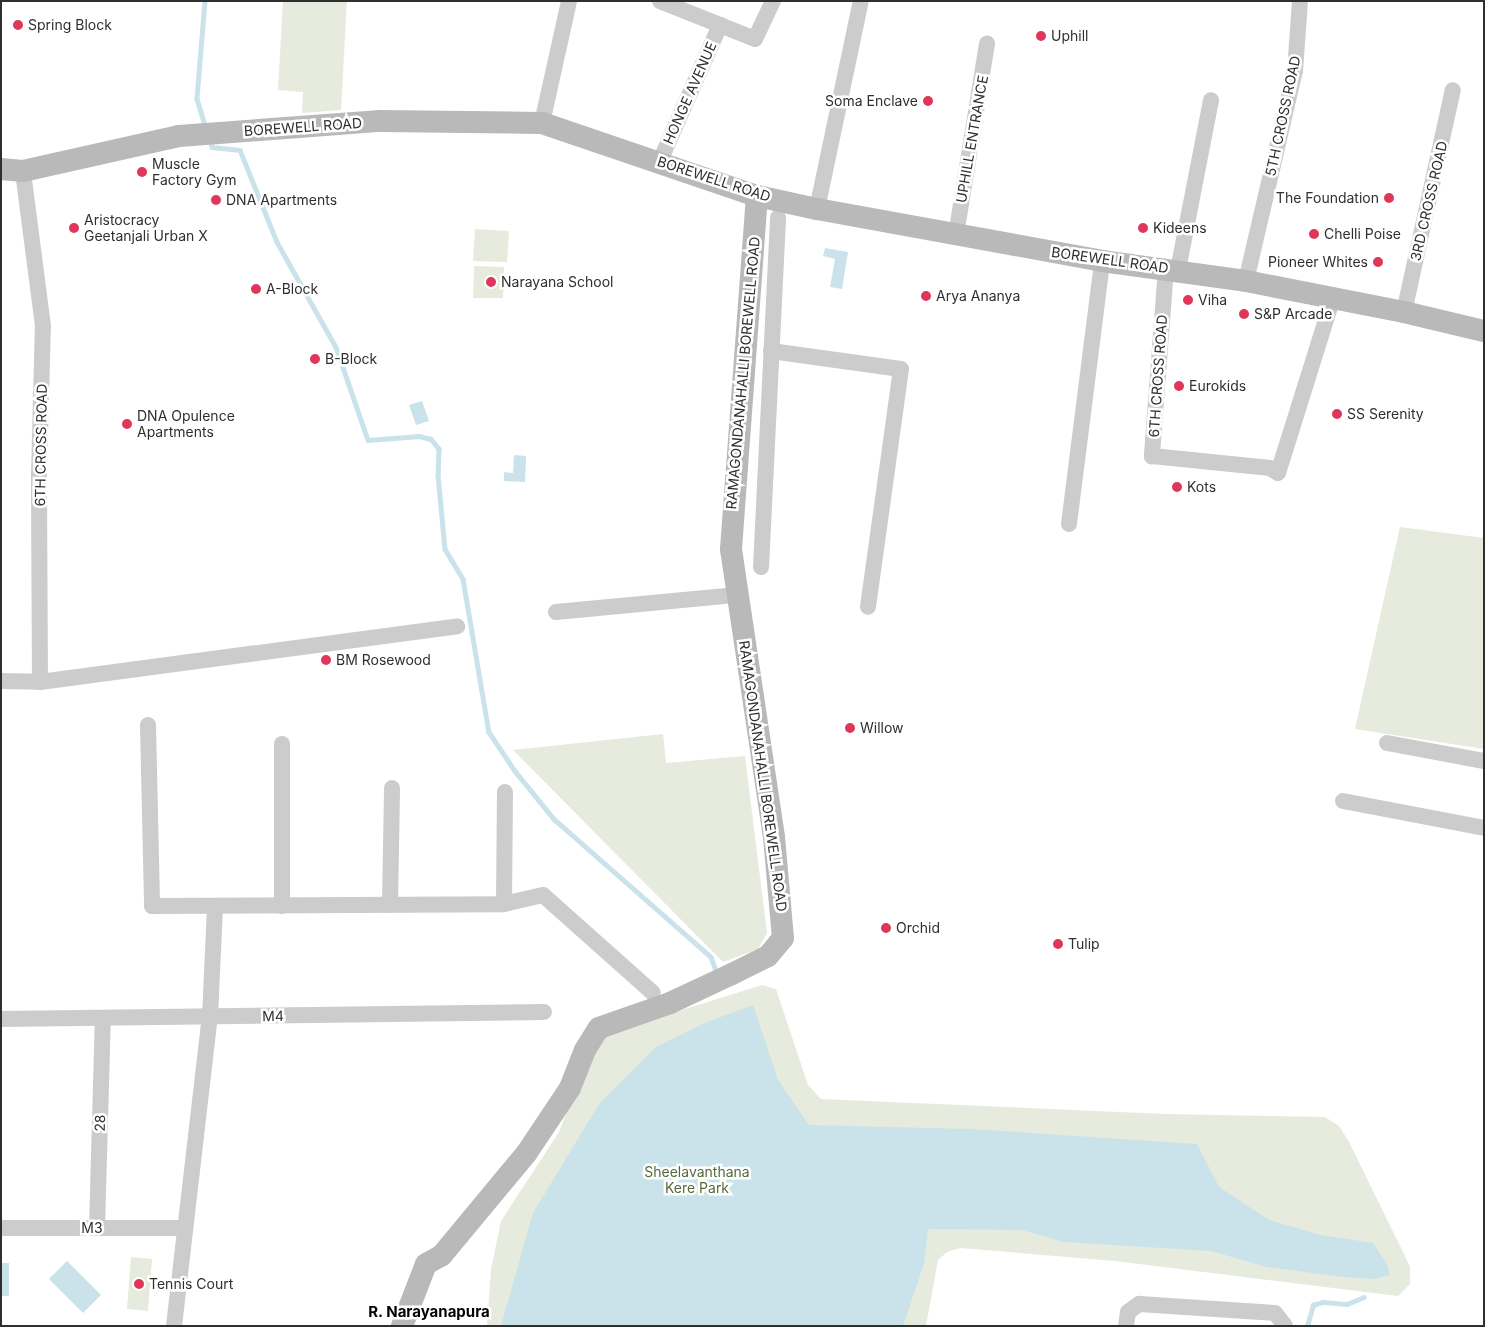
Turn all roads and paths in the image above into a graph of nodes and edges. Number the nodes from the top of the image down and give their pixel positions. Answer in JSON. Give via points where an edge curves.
{"nodes":[{"id":1,"x":569,"y":1,"type":"edge"},
{"id":2,"x":660,"y":1,"type":"edge"},
{"id":3,"x":773,"y":1,"type":"edge"},
{"id":4,"x":861,"y":1,"type":"edge"},
{"id":5,"x":1300,"y":1,"type":"edge"},
{"id":6,"x":690,"y":7,"type":"edge"},
{"id":7,"x":720,"y":25,"type":"junction"},
{"id":8,"x":987,"y":43,"type":"dead end"},
{"id":9,"x":1454,"y":90,"type":"dead end"},
{"id":10,"x":1211,"y":100,"type":"dead end"},
{"id":11,"x":542,"y":123,"type":"junction"},
{"id":12,"x":660,"y":161,"type":"junction"},
{"id":13,"x":1,"y":169,"type":"edge"},
{"id":14,"x":23,"y":171,"type":"junction"},
{"id":15,"x":757,"y":196,"type":"junction"},
{"id":16,"x":817,"y":209,"type":"junction"},
{"id":17,"x":778,"y":217,"type":"dead end"},
{"id":18,"x":956,"y":235,"type":"junction"},
{"id":19,"x":1102,"y":261,"type":"junction"},
{"id":20,"x":1172,"y":269,"type":"junction"},
{"id":21,"x":1246,"y":281,"type":"junction"},
{"id":22,"x":1333,"y":298,"type":"junction"},
{"id":23,"x":1404,"y":312,"type":"junction"},
{"id":24,"x":1484,"y":331,"type":"edge"},
{"id":25,"x":771,"y":351,"type":"junction"},
{"id":26,"x":1069,"y":524,"type":"dead end"},
{"id":27,"x":761,"y":567,"type":"dead end"},
{"id":28,"x":737,"y":595,"type":"junction"},
{"id":29,"x":868,"y":607,"type":"dead end"},
{"id":30,"x":556,"y":612,"type":"dead end"},
{"id":31,"x":457,"y":626,"type":"dead end"},
{"id":32,"x":1,"y":681,"type":"edge"},
{"id":33,"x":40,"y":682,"type":"junction"},
{"id":34,"x":148,"y":725,"type":"dead end"},
{"id":35,"x":1387,"y":743,"type":"dead end"},
{"id":36,"x":282,"y":744,"type":"dead end"},
{"id":37,"x":1484,"y":761,"type":"edge"},
{"id":38,"x":392,"y":788,"type":"dead end"},
{"id":39,"x":505,"y":792,"type":"dead end"},
{"id":40,"x":1343,"y":801,"type":"dead end"},
{"id":41,"x":1484,"y":828,"type":"edge"},
{"id":42,"x":504,"y":904,"type":"junction"},
{"id":43,"x":390,"y":905,"type":"junction"},
{"id":44,"x":215,"y":906,"type":"junction"},
{"id":45,"x":282,"y":906,"type":"junction"},
{"id":46,"x":652,"y":993,"type":"dead end"},
{"id":47,"x":544,"y":1012,"type":"dead end"},
{"id":48,"x":210,"y":1017,"type":"junction"},
{"id":49,"x":103,"y":1018,"type":"junction"},
{"id":50,"x":1,"y":1019,"type":"edge"},
{"id":51,"x":1,"y":1228,"type":"edge"},
{"id":52,"x":97,"y":1228,"type":"junction"},
{"id":53,"x":183,"y":1228,"type":"junction"},
{"id":54,"x":174,"y":1326,"type":"edge"},
{"id":55,"x":402,"y":1326,"type":"edge"},
{"id":56,"x":1126,"y":1326,"type":"edge"},
{"id":57,"x":1285,"y":1326,"type":"edge"}],
"edges":[{"from":1,"to":11,"type":"street"},
{"from":2,"to":6,"type":"street"},
{"from":3,"to":7,"type":"street","via":[[755,39]]},
{"from":4,"to":16,"type":"street"},
{"from":5,"to":21,"type":"street","name":"5TH CROSS ROAD","via":[[1295,71]]},
{"from":6,"to":7,"type":"street"},
{"from":7,"to":12,"type":"street","name":"HONGE AVENUE"},
{"from":8,"to":18,"type":"street","name":"UPHILL ENTRANCE"},
{"from":9,"to":23,"type":"street","name":"3RD CROSS ROAD"},
{"from":10,"to":20,"type":"street"},
{"from":11,"to":12,"type":"street","name":"BOREWELL ROAD"},
{"from":11,"to":14,"type":"street","name":"BOREWELL ROAD","via":[[380,121],[194,135]]},
{"from":12,"to":15,"type":"street","name":"BOREWELL ROAD"},
{"from":13,"to":14,"type":"street","name":"BOREWELL ROAD"},
{"from":14,"to":33,"type":"street","name":"6TH CROSS ROAD","via":[[43,326],[39,474]]},
{"from":15,"to":16,"type":"street","name":"BOREWELL ROAD"},
{"from":15,"to":28,"type":"street","name":"RAMAGONDANAHALLI BOREWELL ROAD","via":[[731,513],[731,548]]},
{"from":16,"to":18,"type":"street","name":"BOREWELL ROAD"},
{"from":17,"to":25,"type":"street"},
{"from":18,"to":19,"type":"street","name":"BOREWELL ROAD"},
{"from":19,"to":20,"type":"street","name":"BOREWELL ROAD"},
{"from":19,"to":26,"type":"street"},
{"from":20,"to":21,"type":"street","name":"BOREWELL ROAD"},
{"from":20,"to":22,"type":"street","name":"6TH CROSS ROAD","via":[[1152,456],[1270,468],[1278,472]]},
{"from":21,"to":22,"type":"street","name":"BOREWELL ROAD"},
{"from":22,"to":23,"type":"street","name":"BOREWELL ROAD"},
{"from":23,"to":24,"type":"street","name":"BOREWELL ROAD"},
{"from":25,"to":27,"type":"street"},
{"from":25,"to":29,"type":"street","via":[[901,369]]},
{"from":28,"to":30,"type":"street"},
{"from":28,"to":55,"type":"street","name":"RAMAGONDANAHALLI BOREWELL ROAD","via":[[774,837],[783,938],[768,956],[732,974],[670,1003],[599,1028],[585,1050],[570,1088],[526,1154],[442,1255],[426,1264]]},
{"from":31,"to":33,"type":"street"},
{"from":32,"to":33,"type":"street"},
{"from":34,"to":44,"type":"street","via":[[152,906]]},
{"from":35,"to":37,"type":"street"},
{"from":36,"to":45,"type":"street"},
{"from":38,"to":43,"type":"street"},
{"from":39,"to":42,"type":"street"},
{"from":40,"to":41,"type":"street"},
{"from":42,"to":43,"type":"street"},
{"from":42,"to":46,"type":"street","via":[[543,896]]},
{"from":43,"to":45,"type":"street"},
{"from":44,"to":45,"type":"street"},
{"from":44,"to":48,"type":"street"},
{"from":47,"to":48,"type":"street","name":"M4"},
{"from":48,"to":49,"type":"street","name":"M4"},
{"from":48,"to":53,"type":"street"},
{"from":49,"to":50,"type":"street","name":"M4"},
{"from":49,"to":52,"type":"street","name":"28"},
{"from":51,"to":52,"type":"street","name":"M3"},
{"from":52,"to":53,"type":"street","name":"M3"},
{"from":53,"to":54,"type":"street"},
{"from":56,"to":57,"type":"street","via":[[1128,1312],[1139,1304],[1275,1313]]}]}
